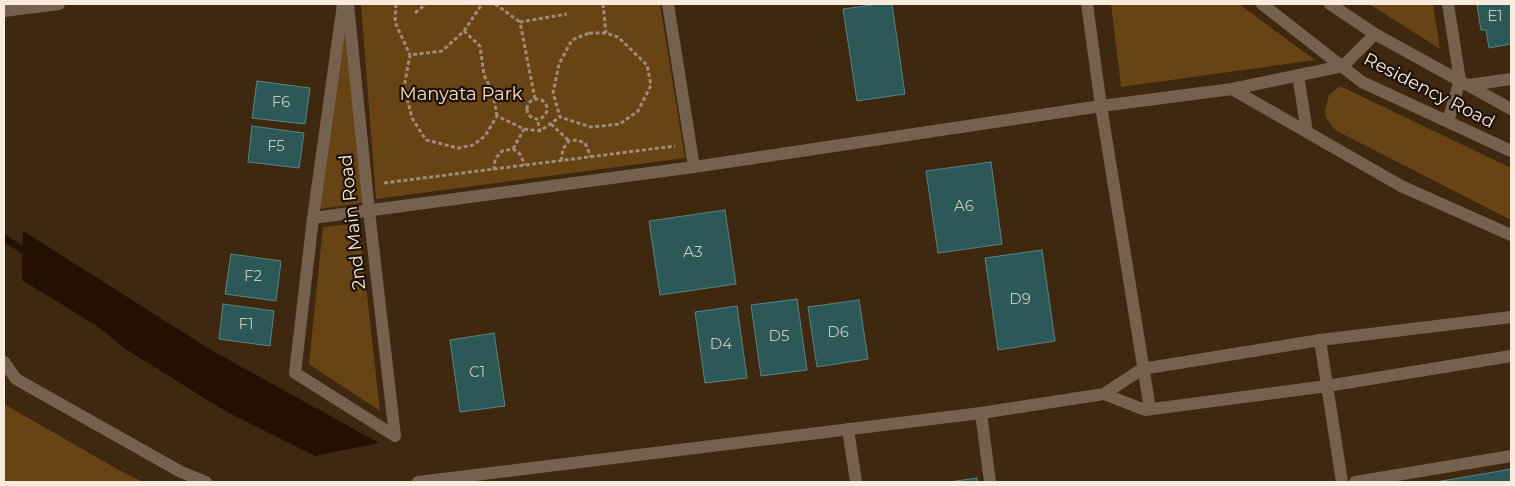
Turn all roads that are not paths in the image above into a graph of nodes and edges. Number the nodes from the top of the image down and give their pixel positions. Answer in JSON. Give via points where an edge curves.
{"nodes":[{"id":1,"x":59,"y":4,"type":"edge"},
{"id":2,"x":343,"y":4,"type":"edge"},
{"id":3,"x":348,"y":4,"type":"edge"},
{"id":4,"x":668,"y":4,"type":"edge"},
{"id":5,"x":1087,"y":4,"type":"edge"},
{"id":6,"x":1262,"y":4,"type":"edge"},
{"id":7,"x":1330,"y":4,"type":"edge"},
{"id":8,"x":1448,"y":4,"type":"edge"},
{"id":9,"x":4,"y":10,"type":"edge"},
{"id":10,"x":1374,"y":34,"type":"junction"},
{"id":11,"x":1343,"y":66,"type":"junction"},
{"id":12,"x":1298,"y":75,"type":"junction"},
{"id":13,"x":1511,"y":79,"type":"edge"},
{"id":14,"x":1465,"y":83,"type":"junction"},
{"id":15,"x":1232,"y":89,"type":"junction"},
{"id":16,"x":1101,"y":106,"type":"junction"},
{"id":17,"x":1511,"y":109,"type":"edge"},
{"id":18,"x":1448,"y":121,"type":"junction"},
{"id":19,"x":1308,"y":132,"type":"junction"},
{"id":20,"x":1511,"y":151,"type":"edge"},
{"id":21,"x":694,"y":167,"type":"junction"},
{"id":22,"x":369,"y":211,"type":"junction"},
{"id":23,"x":313,"y":218,"type":"junction"},
{"id":24,"x":1511,"y":235,"type":"edge"},
{"id":25,"x":1511,"y":317,"type":"edge"},
{"id":26,"x":1320,"y":340,"type":"junction"},
{"id":27,"x":1511,"y":356,"type":"edge"},
{"id":28,"x":4,"y":362,"type":"edge"},
{"id":29,"x":1142,"y":369,"type":"junction"},
{"id":30,"x":1327,"y":386,"type":"junction"},
{"id":31,"x":1104,"y":394,"type":"junction"},
{"id":32,"x":1150,"y":410,"type":"junction"},
{"id":33,"x":981,"y":413,"type":"junction"},
{"id":34,"x":848,"y":429,"type":"junction"},
{"id":35,"x":1511,"y":456,"type":"edge"},
{"id":36,"x":206,"y":482,"type":"edge"},
{"id":37,"x":418,"y":482,"type":"edge"},
{"id":38,"x":856,"y":482,"type":"edge"},
{"id":39,"x":990,"y":482,"type":"edge"},
{"id":40,"x":1342,"y":482,"type":"edge"},
{"id":41,"x":1355,"y":482,"type":"edge"}],
"edges":[{"from":1,"to":9,"type":"street"},
{"from":2,"to":23,"type":"street"},
{"from":3,"to":22,"type":"street","name":"2nd Main Road"},
{"from":4,"to":21,"type":"street"},
{"from":5,"to":16,"type":"street"},
{"from":6,"to":11,"type":"street","name":"Residency Road"},
{"from":7,"to":10,"type":"street","name":"Residency Road"},
{"from":8,"to":14,"type":"street"},
{"from":10,"to":11,"type":"street"},
{"from":10,"to":14,"type":"street","name":"Residency Road"},
{"from":11,"to":12,"type":"street"},
{"from":11,"to":18,"type":"street","name":"Residency Road","via":[[1362,82]]},
{"from":12,"to":15,"type":"street"},
{"from":12,"to":19,"type":"street"},
{"from":13,"to":14,"type":"street"},
{"from":14,"to":17,"type":"street","name":"Residency Road"},
{"from":14,"to":18,"type":"street"},
{"from":15,"to":16,"type":"street"},
{"from":15,"to":19,"type":"street"},
{"from":16,"to":21,"type":"street"},
{"from":16,"to":29,"type":"street"},
{"from":18,"to":20,"type":"street","name":"Residency Road"},
{"from":19,"to":24,"type":"street","via":[[1401,186]]},
{"from":21,"to":22,"type":"street"},
{"from":22,"to":23,"type":"street"},
{"from":22,"to":23,"type":"street","name":"2nd Main Road","via":[[395,436],[295,373]]},
{"from":25,"to":26,"type":"street"},
{"from":26,"to":29,"type":"street"},
{"from":26,"to":30,"type":"street"},
{"from":27,"to":30,"type":"street"},
{"from":28,"to":36,"type":"street","via":[[16,379],[181,472]]},
{"from":29,"to":31,"type":"street"},
{"from":29,"to":32,"type":"street"},
{"from":30,"to":32,"type":"street"},
{"from":30,"to":40,"type":"street"},
{"from":31,"to":32,"type":"street"},
{"from":31,"to":33,"type":"street"},
{"from":33,"to":34,"type":"street"},
{"from":33,"to":39,"type":"street"},
{"from":34,"to":37,"type":"street"},
{"from":34,"to":38,"type":"street"},
{"from":35,"to":41,"type":"street"}]}
